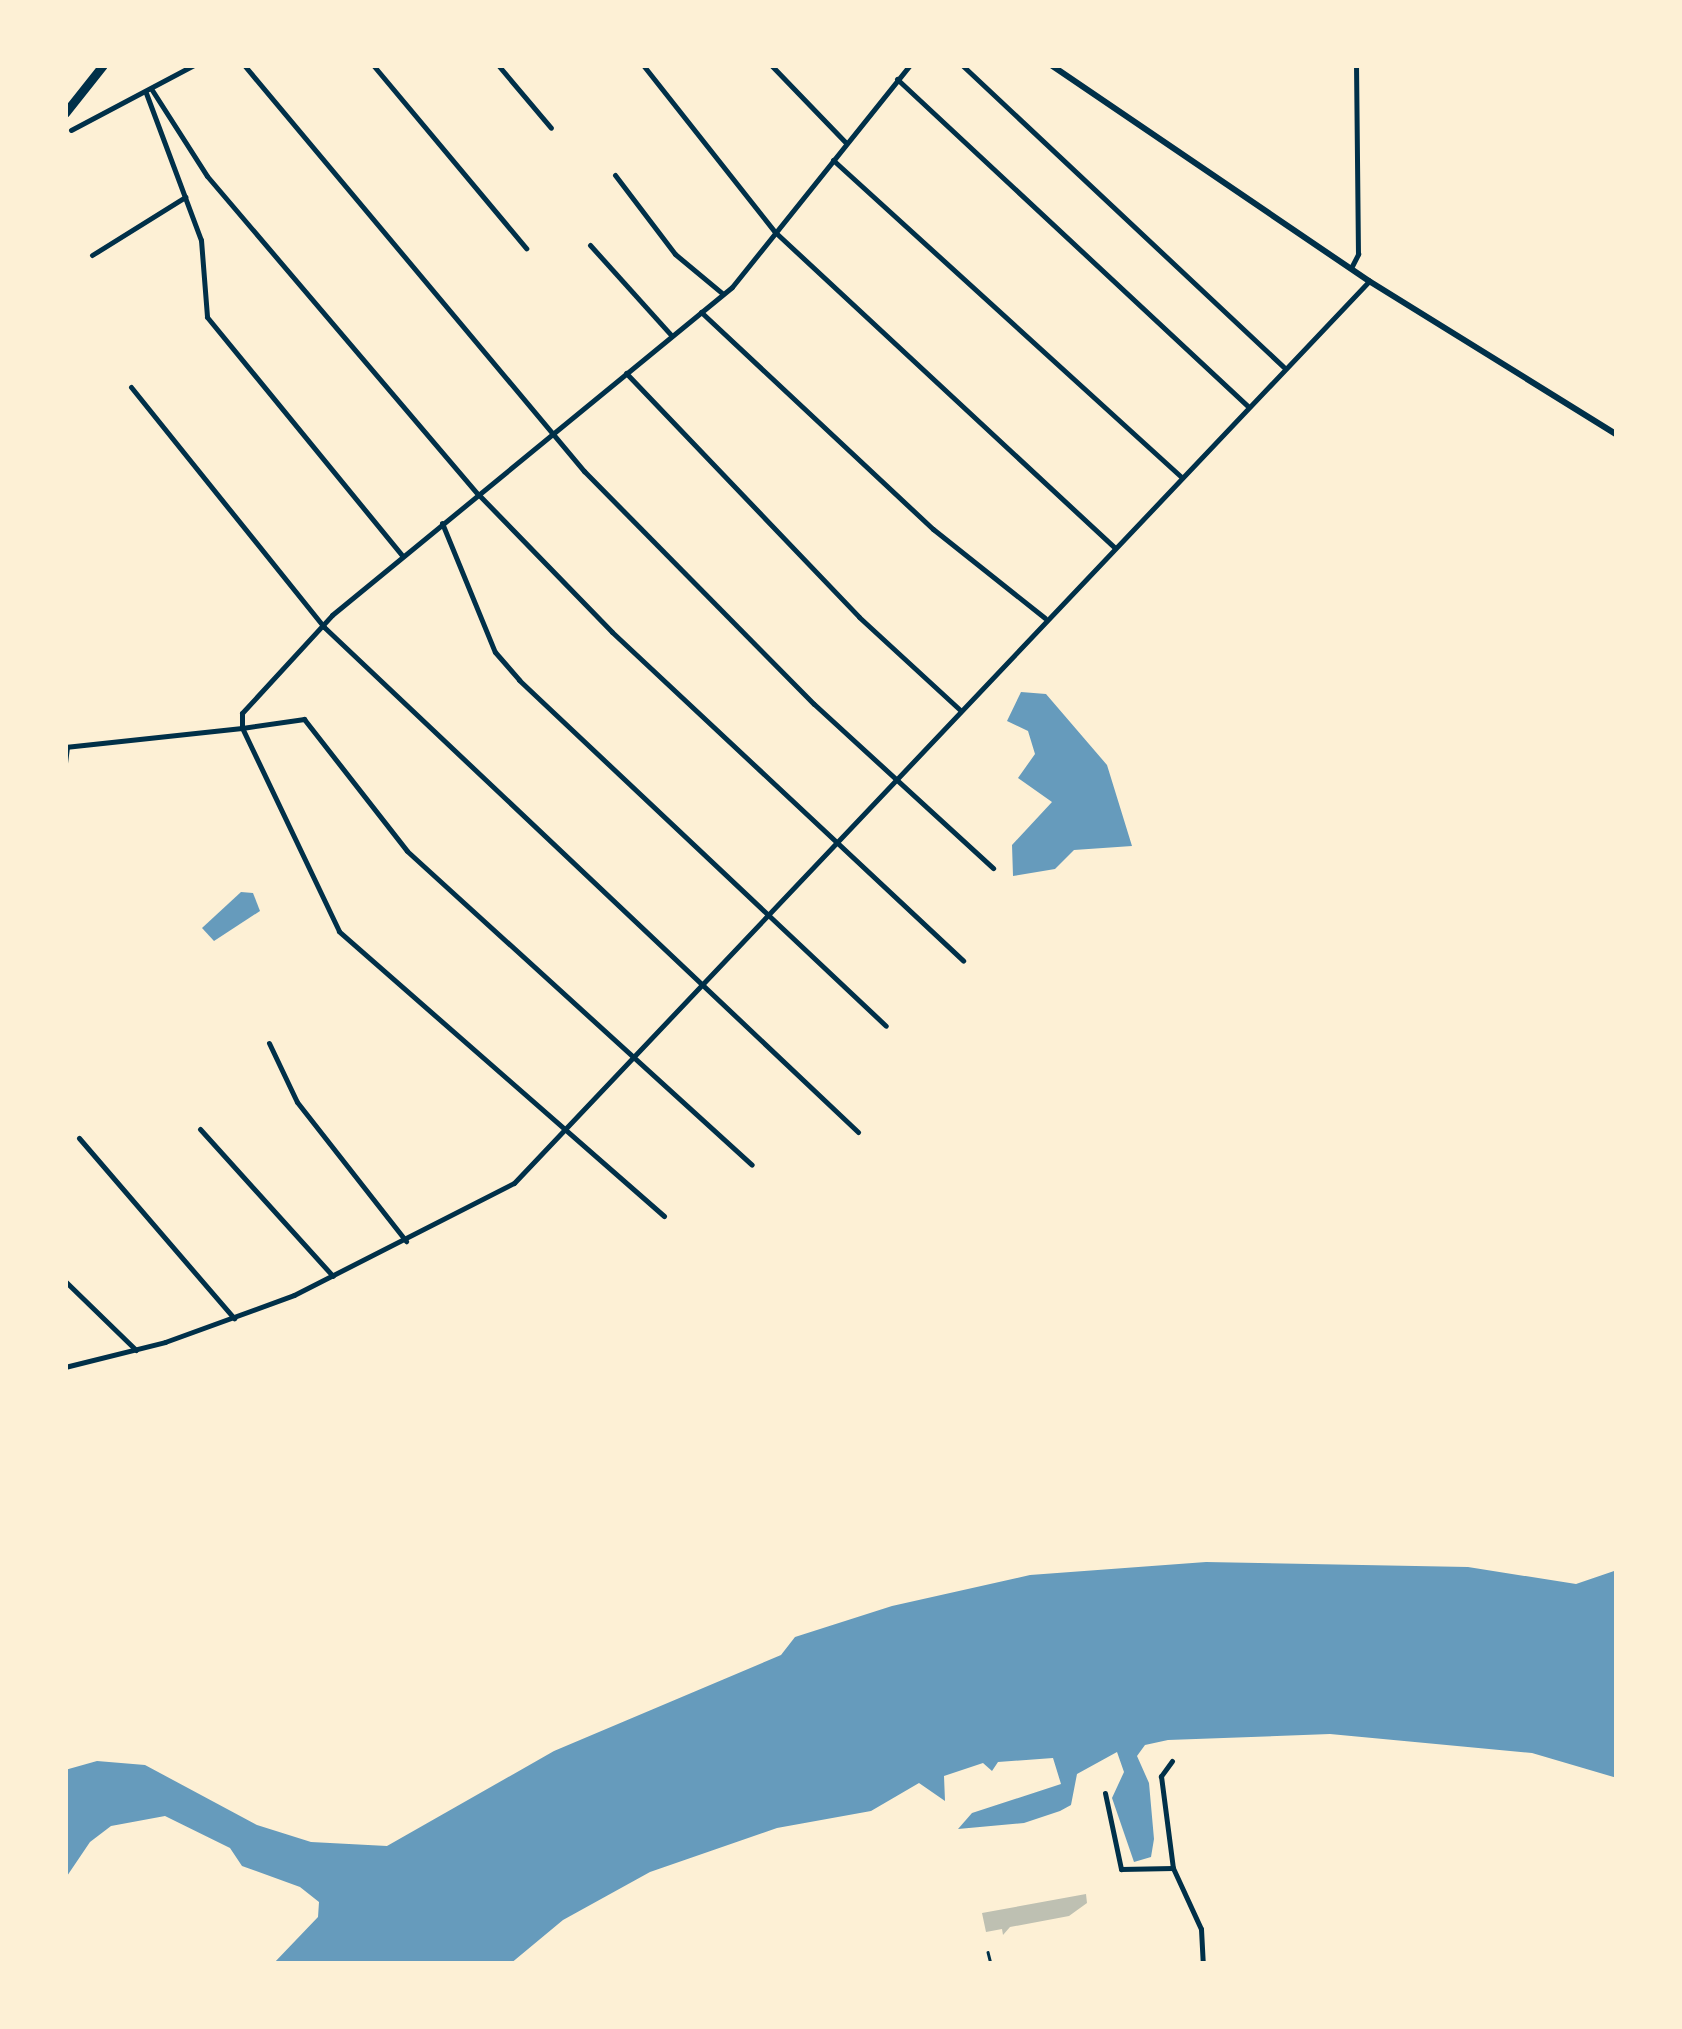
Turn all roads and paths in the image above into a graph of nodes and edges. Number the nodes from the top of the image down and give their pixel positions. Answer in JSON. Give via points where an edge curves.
{"nodes":[{"id":1,"x":102,"y":65,"type":"edge"},
{"id":2,"x":194,"y":65,"type":"edge"},
{"id":3,"x":244,"y":65,"type":"edge"},
{"id":4,"x":373,"y":65,"type":"edge"},
{"id":5,"x":498,"y":65,"type":"edge"},
{"id":6,"x":644,"y":65,"type":"edge"},
{"id":7,"x":771,"y":65,"type":"edge"},
{"id":8,"x":910,"y":65,"type":"edge"},
{"id":9,"x":962,"y":65,"type":"edge"},
{"id":10,"x":1051,"y":65,"type":"edge"},
{"id":11,"x":1356,"y":65,"type":"edge"},
{"id":12,"x":898,"y":79,"type":"junction"},
{"id":13,"x":149,"y":92,"type":"junction"},
{"id":14,"x":65,"y":113,"type":"edge"},
{"id":15,"x":551,"y":128,"type":"dead end"},
{"id":16,"x":72,"y":130,"type":"dead end"},
{"id":17,"x":846,"y":142,"type":"junction"},
{"id":18,"x":833,"y":160,"type":"junction"},
{"id":19,"x":616,"y":175,"type":"dead end"},
{"id":20,"x":185,"y":197,"type":"junction"},
{"id":21,"x":776,"y":232,"type":"junction"},
{"id":22,"x":590,"y":246,"type":"dead end"},
{"id":23,"x":526,"y":248,"type":"dead end"},
{"id":24,"x":92,"y":254,"type":"dead end"},
{"id":25,"x":1351,"y":268,"type":"junction"},
{"id":26,"x":1369,"y":281,"type":"junction"},
{"id":27,"x":723,"y":294,"type":"junction"},
{"id":28,"x":701,"y":312,"type":"junction"},
{"id":29,"x":672,"y":336,"type":"junction"},
{"id":30,"x":1284,"y":367,"type":"junction"},
{"id":31,"x":626,"y":374,"type":"junction"},
{"id":32,"x":130,"y":388,"type":"dead end"},
{"id":33,"x":1248,"y":406,"type":"junction"},
{"id":34,"x":554,"y":432,"type":"junction"},
{"id":35,"x":1617,"y":435,"type":"edge"},
{"id":36,"x":1181,"y":477,"type":"junction"},
{"id":37,"x":478,"y":494,"type":"junction"},
{"id":38,"x":442,"y":524,"type":"junction"},
{"id":39,"x":1114,"y":548,"type":"junction"},
{"id":40,"x":402,"y":556,"type":"junction"},
{"id":41,"x":1045,"y":618,"type":"junction"},
{"id":42,"x":324,"y":627,"type":"junction"},
{"id":43,"x":960,"y":710,"type":"junction"},
{"id":44,"x":242,"y":728,"type":"junction"},
{"id":45,"x":66,"y":747,"type":"edge"},
{"id":46,"x":65,"y":762,"type":"edge"},
{"id":47,"x":896,"y":780,"type":"junction"},
{"id":48,"x":834,"y":844,"type":"junction"},
{"id":49,"x":994,"y":868,"type":"dead end"},
{"id":50,"x":769,"y":912,"type":"junction"},
{"id":51,"x":963,"y":961,"type":"dead end"},
{"id":52,"x":702,"y":984,"type":"junction"},
{"id":53,"x":886,"y":1026,"type":"dead end"},
{"id":54,"x":269,"y":1044,"type":"dead end"},
{"id":55,"x":635,"y":1055,"type":"junction"},
{"id":56,"x":200,"y":1128,"type":"dead end"},
{"id":57,"x":567,"y":1130,"type":"junction"},
{"id":58,"x":858,"y":1132,"type":"dead end"},
{"id":59,"x":80,"y":1138,"type":"dead end"},
{"id":60,"x":752,"y":1165,"type":"dead end"},
{"id":61,"x":664,"y":1216,"type":"dead end"},
{"id":62,"x":406,"y":1240,"type":"junction"},
{"id":63,"x":332,"y":1276,"type":"junction"},
{"id":64,"x":65,"y":1282,"type":"edge"},
{"id":65,"x":234,"y":1318,"type":"junction"},
{"id":66,"x":136,"y":1350,"type":"junction"},
{"id":67,"x":65,"y":1366,"type":"edge"},
{"id":68,"x":1172,"y":1761,"type":"dead end"},
{"id":69,"x":1105,"y":1793,"type":"dead end"},
{"id":70,"x":1173,"y":1868,"type":"junction"},
{"id":71,"x":988,"y":1952,"type":"dead end"},
{"id":72,"x":991,"y":1964,"type":"edge"},
{"id":73,"x":1203,"y":1964,"type":"edge"}],
"edges":[{"from":1,"to":14,"type":"highway"},
{"from":2,"to":13,"type":"street"},
{"from":3,"to":34,"type":"street"},
{"from":4,"to":23,"type":"street"},
{"from":5,"to":15,"type":"street"},
{"from":6,"to":21,"type":"street"},
{"from":7,"to":17,"type":"street"},
{"from":8,"to":12,"type":"street"},
{"from":9,"to":30,"type":"street"},
{"from":10,"to":25,"type":"street"},
{"from":11,"to":25,"type":"street","via":[[1358,254]]},
{"from":12,"to":17,"type":"street"},
{"from":12,"to":33,"type":"street"},
{"from":13,"to":16,"type":"street"},
{"from":13,"to":20,"type":"street"},
{"from":13,"to":37,"type":"street","via":[[207,176]]},
{"from":17,"to":18,"type":"street"},
{"from":18,"to":21,"type":"street"},
{"from":18,"to":36,"type":"street"},
{"from":19,"to":27,"type":"street","via":[[675,254]]},
{"from":20,"to":24,"type":"street"},
{"from":20,"to":40,"type":"street","via":[[202,240],[207,318]]},
{"from":21,"to":27,"type":"street"},
{"from":21,"to":39,"type":"street"},
{"from":22,"to":29,"type":"street"},
{"from":25,"to":26,"type":"street"},
{"from":26,"to":30,"type":"street"},
{"from":26,"to":35,"type":"street"},
{"from":27,"to":28,"type":"street"},
{"from":28,"to":29,"type":"street"},
{"from":28,"to":41,"type":"street","via":[[933,529]]},
{"from":29,"to":31,"type":"street"},
{"from":30,"to":33,"type":"street"},
{"from":31,"to":34,"type":"street"},
{"from":31,"to":43,"type":"street","via":[[859,617]]},
{"from":32,"to":42,"type":"street"},
{"from":33,"to":36,"type":"street"},
{"from":34,"to":37,"type":"street"},
{"from":34,"to":47,"type":"street","via":[[597,485]]},
{"from":36,"to":39,"type":"street"},
{"from":37,"to":38,"type":"street"},
{"from":37,"to":48,"type":"street"},
{"from":38,"to":40,"type":"street"},
{"from":38,"to":50,"type":"street","via":[[496,652],[519,680]]},
{"from":39,"to":41,"type":"street"},
{"from":40,"to":42,"type":"street"},
{"from":41,"to":43,"type":"street"},
{"from":42,"to":44,"type":"street","via":[[242,713]]},
{"from":42,"to":52,"type":"street"},
{"from":43,"to":47,"type":"street"},
{"from":44,"to":45,"type":"street"},
{"from":44,"to":55,"type":"street","via":[[304,719],[406,852]]},
{"from":44,"to":57,"type":"street","via":[[340,931]]},
{"from":45,"to":46,"type":"street"},
{"from":47,"to":48,"type":"street"},
{"from":47,"to":49,"type":"street"},
{"from":48,"to":50,"type":"street"},
{"from":48,"to":51,"type":"street"},
{"from":50,"to":52,"type":"street"},
{"from":50,"to":53,"type":"street"},
{"from":52,"to":55,"type":"street"},
{"from":52,"to":58,"type":"street"},
{"from":54,"to":62,"type":"street","via":[[297,1102]]},
{"from":55,"to":57,"type":"street"},
{"from":55,"to":60,"type":"street"},
{"from":56,"to":63,"type":"street"},
{"from":57,"to":61,"type":"street"},
{"from":57,"to":62,"type":"street","via":[[514,1182]]},
{"from":59,"to":65,"type":"street"},
{"from":62,"to":63,"type":"street"},
{"from":63,"to":65,"type":"street"},
{"from":64,"to":66,"type":"street"},
{"from":65,"to":66,"type":"street"},
{"from":66,"to":67,"type":"street"},
{"from":68,"to":70,"type":"street","via":[[1161,1776]]},
{"from":69,"to":70,"type":"street","via":[[1120,1868]]},
{"from":70,"to":73,"type":"street","via":[[1201,1929]]},
{"from":71,"to":72,"type":"lane"}]}
